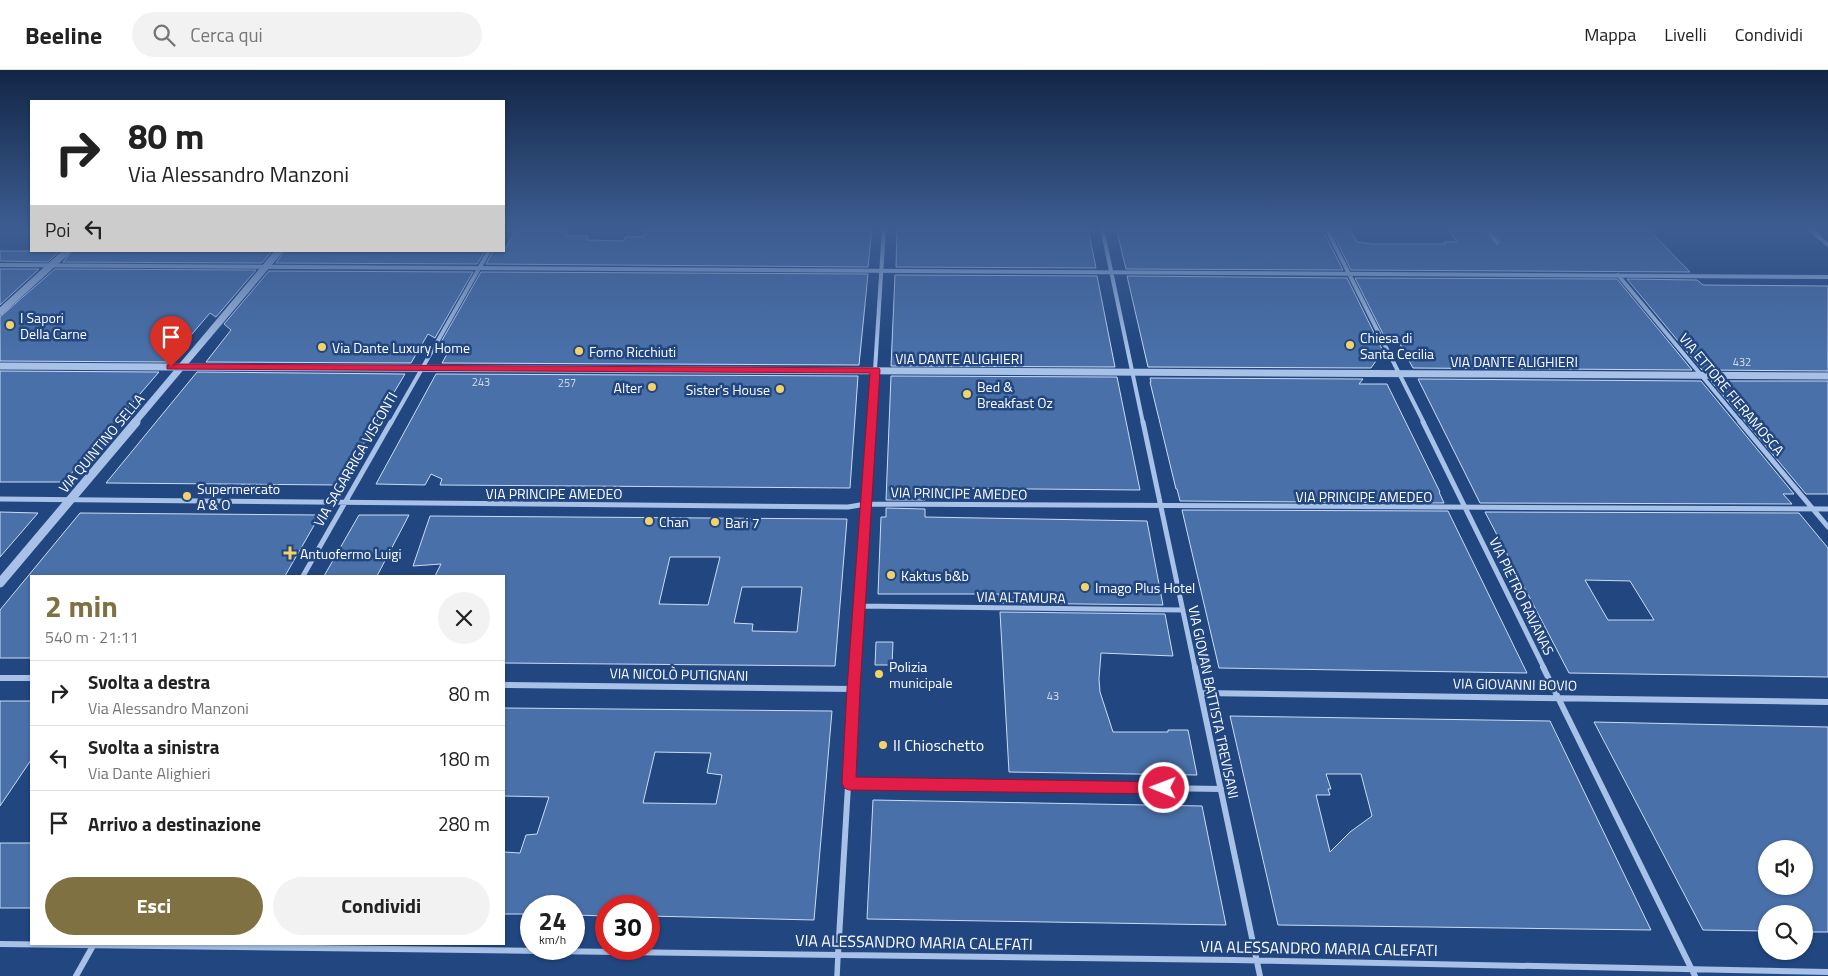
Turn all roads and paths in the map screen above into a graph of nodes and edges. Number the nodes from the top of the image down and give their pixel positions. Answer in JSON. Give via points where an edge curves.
{"nodes":[{"id":1,"x":46,"y":270,"type":"edge"},
{"id":2,"x":262,"y":270,"type":"edge"},
{"id":3,"x":478,"y":270,"type":"edge"},
{"id":4,"x":651,"y":270,"type":"edge"},
{"id":5,"x":1347,"y":270,"type":"edge"},
{"id":6,"x":882,"y":272,"type":"junction"},
{"id":7,"x":1111,"y":272,"type":"junction"},
{"id":8,"x":1349,"y":274,"type":"junction"},
{"id":9,"x":1618,"y":275,"type":"junction"},
{"id":10,"x":1828,"y":277,"type":"edge"},
{"id":11,"x":0,"y":312,"type":"edge"},
{"id":12,"x":0,"y":366,"type":"edge"},
{"id":13,"x":182,"y":367,"type":"junction"},
{"id":14,"x":422,"y":368,"type":"junction"},
{"id":15,"x":875,"y":370,"type":"junction"},
{"id":16,"x":1132,"y":371,"type":"junction"},
{"id":17,"x":1399,"y":373,"type":"junction"},
{"id":18,"x":1702,"y":375,"type":"junction"},
{"id":19,"x":1828,"y":376,"type":"edge"},
{"id":20,"x":0,"y":499,"type":"edge"},
{"id":21,"x":70,"y":500,"type":"junction"},
{"id":22,"x":345,"y":502,"type":"junction"},
{"id":23,"x":866,"y":504,"type":"junction"},
{"id":24,"x":1161,"y":507,"type":"junction"},
{"id":25,"x":1467,"y":508,"type":"junction"},
{"id":26,"x":1812,"y":509,"type":"junction"},
{"id":27,"x":1828,"y":509,"type":"edge"},
{"id":28,"x":1828,"y":527,"type":"edge"},
{"id":29,"x":304,"y":575,"type":"edge"},
{"id":30,"x":0,"y":583,"type":"edge"},
{"id":31,"x":859,"y":606,"type":"junction"},
{"id":32,"x":1183,"y":610,"type":"junction"},
{"id":33,"x":0,"y":678,"type":"edge"},
{"id":34,"x":30,"y":678,"type":"edge"},
{"id":35,"x":505,"y":685,"type":"edge"},
{"id":36,"x":853,"y":689,"type":"junction"},
{"id":37,"x":1201,"y":693,"type":"junction"},
{"id":38,"x":1558,"y":697,"type":"junction"},
{"id":39,"x":1828,"y":702,"type":"edge"},
{"id":40,"x":849,"y":783,"type":"junction"},
{"id":41,"x":1221,"y":789,"type":"junction"},
{"id":42,"x":0,"y":944,"type":"edge"},
{"id":43,"x":30,"y":944,"type":"edge"},
{"id":44,"x":93,"y":945,"type":"edge"},
{"id":45,"x":162,"y":945,"type":"edge"},
{"id":46,"x":838,"y":955,"type":"junction"},
{"id":47,"x":1256,"y":961,"type":"junction"},
{"id":48,"x":1828,"y":972,"type":"edge"},
{"id":49,"x":1694,"y":973,"type":"edge"},
{"id":50,"x":76,"y":976,"type":"edge"},
{"id":51,"x":837,"y":976,"type":"edge"},
{"id":52,"x":1260,"y":976,"type":"edge"}],
"edges":[{"from":1,"to":11,"type":"street"},
{"from":2,"to":13,"type":"street","name":"VIA QUINTINO SELLA"},
{"from":3,"to":14,"type":"street","name":"VIA SAGARRIGA VISCONTI"},
{"from":4,"to":6,"type":"street"},
{"from":5,"to":8,"type":"street","name":"VIA PIETRO RAVANAS"},
{"from":6,"to":7,"type":"street"},
{"from":6,"to":15,"type":"street"},
{"from":7,"to":8,"type":"street"},
{"from":7,"to":16,"type":"street","name":"VIA GIOVAN BATTISTA TREVISANI"},
{"from":8,"to":9,"type":"street"},
{"from":8,"to":17,"type":"street","name":"VIA PIETRO RAVANAS"},
{"from":9,"to":10,"type":"street"},
{"from":9,"to":18,"type":"street","name":"VIA ETTORE FIERAMOSCA"},
{"from":12,"to":13,"type":"street","name":"VIA DANTE ALIGHIERI"},
{"from":13,"to":14,"type":"street","name":"VIA DANTE ALIGHIERI"},
{"from":13,"to":21,"type":"street","name":"VIA QUINTINO SELLA"},
{"from":14,"to":15,"type":"street","name":"VIA DANTE ALIGHIERI"},
{"from":14,"to":22,"type":"street","name":"VIA SAGARRIGA VISCONTI"},
{"from":15,"to":16,"type":"street","name":"VIA DANTE ALIGHIERI"},
{"from":15,"to":23,"type":"street"},
{"from":16,"to":17,"type":"street","name":"VIA DANTE ALIGHIERI"},
{"from":16,"to":24,"type":"street","name":"VIA GIOVAN BATTISTA TREVISANI"},
{"from":17,"to":18,"type":"street","name":"VIA DANTE ALIGHIERI"},
{"from":17,"to":25,"type":"street","name":"VIA PIETRO RAVANAS"},
{"from":18,"to":19,"type":"street","name":"VIA DANTE ALIGHIERI"},
{"from":18,"to":26,"type":"street","name":"VIA ETTORE FIERAMOSCA"},
{"from":20,"to":21,"type":"street","name":"VIA PRINCIPE AMEDEO"},
{"from":21,"to":22,"type":"street","name":"VIA PRINCIPE AMEDEO"},
{"from":21,"to":30,"type":"street","name":"VIA QUINTINO SELLA"},
{"from":22,"to":23,"type":"street","name":"VIA PRINCIPE AMEDEO","via":[[848,507]]},
{"from":22,"to":29,"type":"street","name":"VIA SAGARRIGA VISCONTI"},
{"from":23,"to":24,"type":"street","name":"VIA PRINCIPE AMEDEO"},
{"from":23,"to":31,"type":"street"},
{"from":24,"to":25,"type":"street","name":"VIA PRINCIPE AMEDEO"},
{"from":24,"to":32,"type":"street","name":"VIA GIOVAN BATTISTA TREVISANI"},
{"from":25,"to":26,"type":"street","name":"VIA PRINCIPE AMEDEO"},
{"from":25,"to":38,"type":"street","name":"VIA PIETRO RAVANAS"},
{"from":26,"to":27,"type":"street","name":"VIA PRINCIPE AMEDEO"},
{"from":26,"to":28,"type":"street","name":"VIA ETTORE FIERAMOSCA"},
{"from":31,"to":32,"type":"street","name":"VIA ALTAMURA"},
{"from":31,"to":36,"type":"street"},
{"from":32,"to":37,"type":"street","name":"VIA GIOVAN BATTISTA TREVISANI"},
{"from":33,"to":34,"type":"street"},
{"from":35,"to":36,"type":"street","name":"VIA NICOLÒ PUTIGNANI"},
{"from":36,"to":40,"type":"street"},
{"from":37,"to":38,"type":"street","name":"VIA GIOVANNI BOVIO"},
{"from":37,"to":41,"type":"street","name":"VIA GIOVAN BATTISTA TREVISANI"},
{"from":38,"to":39,"type":"street","name":"VIA GIOVANNI BOVIO"},
{"from":38,"to":49,"type":"street","name":"VIA PIETRO RAVANAS"},
{"from":40,"to":41,"type":"street"},
{"from":40,"to":46,"type":"street"},
{"from":41,"to":47,"type":"street","name":"VIA GIOVAN BATTISTA TREVISANI"},
{"from":42,"to":43,"type":"street","name":"VIA ALESSANDRO MARIA CALEFATI"},
{"from":44,"to":50,"type":"street"},
{"from":45,"to":46,"type":"street","name":"VIA ALESSANDRO MARIA CALEFATI"},
{"from":46,"to":47,"type":"street","name":"VIA ALESSANDRO MARIA CALEFATI"},
{"from":46,"to":51,"type":"street"},
{"from":47,"to":49,"type":"street","name":"VIA ALESSANDRO MARIA CALEFATI"},
{"from":47,"to":52,"type":"street","name":"VIA GIOVAN BATTISTA TREVISANI"},
{"from":48,"to":49,"type":"street","name":"VIA ALESSANDRO MARIA CALEFATI"}]}
